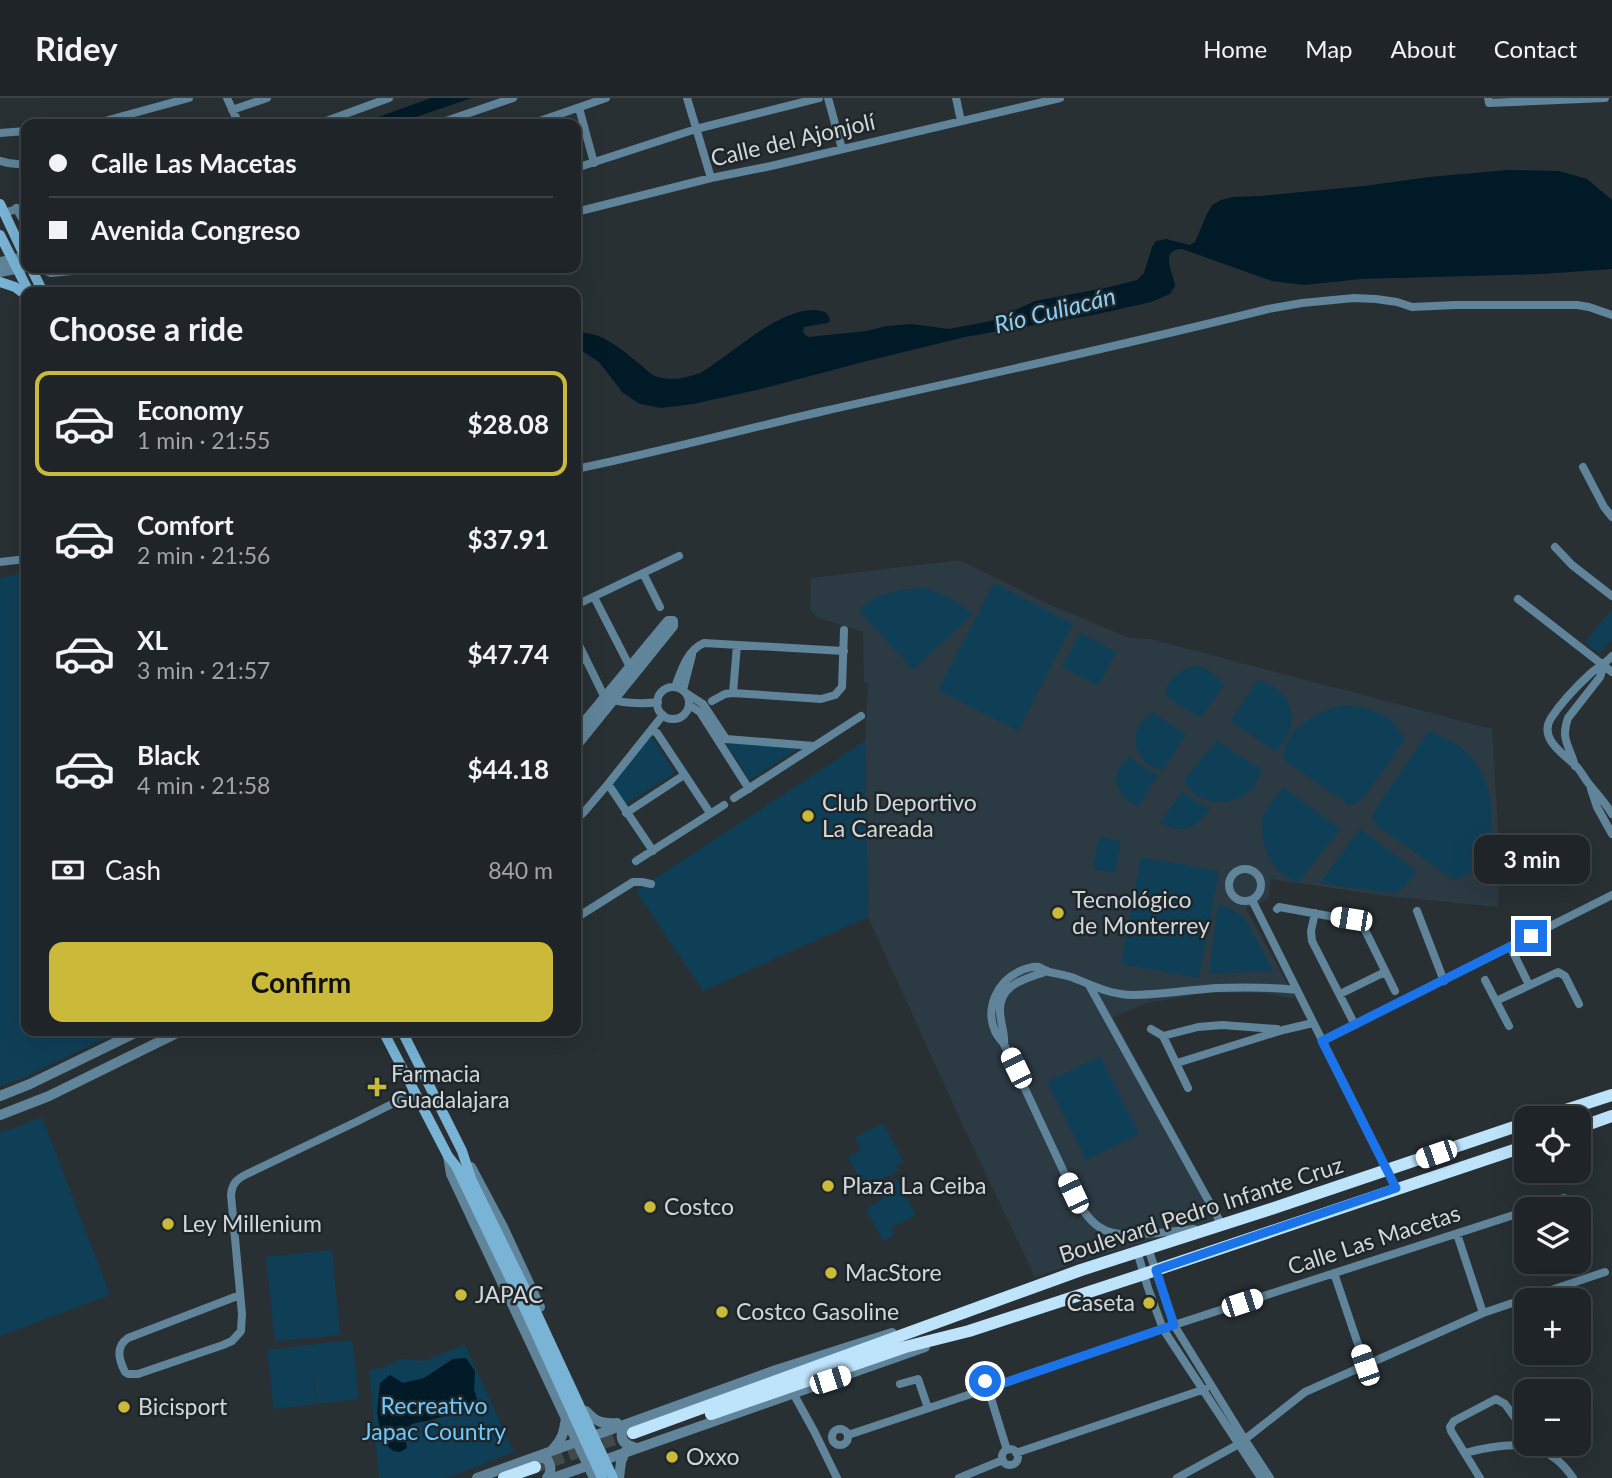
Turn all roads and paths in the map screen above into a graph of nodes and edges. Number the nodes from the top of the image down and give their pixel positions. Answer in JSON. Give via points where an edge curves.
{"nodes":[{"id":1,"x":189,"y":98,"type":"edge"},
{"id":2,"x":227,"y":98,"type":"edge"},
{"id":3,"x":267,"y":98,"type":"edge"},
{"id":4,"x":389,"y":98,"type":"edge"},
{"id":5,"x":513,"y":98,"type":"edge"},
{"id":6,"x":606,"y":98,"type":"edge"},
{"id":7,"x":687,"y":98,"type":"edge"},
{"id":8,"x":820,"y":98,"type":"edge"},
{"id":9,"x":828,"y":98,"type":"edge"},
{"id":10,"x":956,"y":98,"type":"edge"},
{"id":11,"x":1060,"y":98,"type":"edge"},
{"id":12,"x":1605,"y":98,"type":"edge"},
{"id":13,"x":1489,"y":100,"type":"edge"},
{"id":14,"x":579,"y":108,"type":"junction"},
{"id":15,"x":232,"y":110,"type":"junction"},
{"id":16,"x":111,"y":119,"type":"edge"},
{"id":17,"x":236,"y":119,"type":"edge"},
{"id":18,"x":332,"y":119,"type":"edge"},
{"id":19,"x":460,"y":119,"type":"edge"},
{"id":20,"x":546,"y":119,"type":"edge"},
{"id":21,"x":961,"y":121,"type":"junction"},
{"id":22,"x":696,"y":129,"type":"junction"},
{"id":23,"x":21,"y":131,"type":"edge"},
{"id":24,"x":0,"y":132,"type":"edge"},
{"id":25,"x":842,"y":149,"type":"junction"},
{"id":26,"x":0,"y":161,"type":"edge"},
{"id":27,"x":594,"y":163,"type":"junction"},
{"id":28,"x":21,"y":164,"type":"edge"},
{"id":29,"x":581,"y":167,"type":"edge"},
{"id":30,"x":711,"y":178,"type":"junction"},
{"id":31,"x":21,"y":207,"type":"edge"},
{"id":32,"x":2,"y":208,"type":"edge"},
{"id":33,"x":16,"y":208,"type":"junction"},
{"id":34,"x":581,"y":211,"type":"edge"},
{"id":35,"x":21,"y":216,"type":"edge"},
{"id":36,"x":0,"y":235,"type":"edge"},
{"id":37,"x":19,"y":263,"type":"edge"},
{"id":38,"x":0,"y":272,"type":"edge"},
{"id":39,"x":27,"y":273,"type":"edge"},
{"id":40,"x":0,"y":282,"type":"edge"},
{"id":41,"x":39,"y":287,"type":"edge"},
{"id":42,"x":21,"y":290,"type":"edge"},
{"id":43,"x":1612,"y":315,"type":"edge"},
{"id":44,"x":1583,"y":467,"type":"dead end"},
{"id":45,"x":581,"y":468,"type":"edge"},
{"id":46,"x":1612,"y":517,"type":"edge"},
{"id":47,"x":1555,"y":547,"type":"dead end"},
{"id":48,"x":679,"y":556,"type":"dead end"},
{"id":49,"x":21,"y":560,"type":"edge"},
{"id":50,"x":0,"y":562,"type":"edge"},
{"id":51,"x":643,"y":573,"type":"junction"},
{"id":52,"x":1612,"y":596,"type":"edge"},
{"id":53,"x":594,"y":597,"type":"junction"},
{"id":54,"x":1518,"y":599,"type":"dead end"},
{"id":55,"x":581,"y":603,"type":"edge"},
{"id":56,"x":660,"y":607,"type":"dead end"},
{"id":57,"x":669,"y":625,"type":"dead end"},
{"id":58,"x":844,"y":630,"type":"dead end"},
{"id":59,"x":737,"y":645,"type":"junction"},
{"id":60,"x":581,"y":650,"type":"edge"},
{"id":61,"x":844,"y":651,"type":"junction"},
{"id":62,"x":1612,"y":656,"type":"edge"},
{"id":63,"x":585,"y":658,"type":"junction"},
{"id":64,"x":581,"y":660,"type":"edge"},
{"id":65,"x":1604,"y":665,"type":"junction"},
{"id":66,"x":632,"y":670,"type":"junction"},
{"id":67,"x":1612,"y":673,"type":"edge"},
{"id":68,"x":1579,"y":687,"type":"junction"},
{"id":69,"x":681,"y":690,"type":"junction"},
{"id":70,"x":733,"y":693,"type":"junction"},
{"id":71,"x":1587,"y":694,"type":"junction"},
{"id":72,"x":608,"y":699,"type":"junction"},
{"id":73,"x":712,"y":701,"type":"dead end"},
{"id":74,"x":657,"y":702,"type":"junction"},
{"id":75,"x":689,"y":705,"type":"junction"},
{"id":76,"x":1562,"y":705,"type":"junction"},
{"id":77,"x":1571,"y":714,"type":"junction"},
{"id":78,"x":861,"y":716,"type":"dead end"},
{"id":79,"x":666,"y":717,"type":"junction"},
{"id":80,"x":581,"y":727,"type":"edge"},
{"id":81,"x":654,"y":731,"type":"junction"},
{"id":82,"x":581,"y":739,"type":"edge"},
{"id":83,"x":723,"y":741,"type":"junction"},
{"id":84,"x":814,"y":746,"type":"junction"},
{"id":85,"x":1575,"y":765,"type":"junction"},
{"id":86,"x":684,"y":775,"type":"junction"},
{"id":87,"x":608,"y":784,"type":"junction"},
{"id":88,"x":1591,"y":786,"type":"junction"},
{"id":89,"x":749,"y":789,"type":"junction"},
{"id":90,"x":734,"y":798,"type":"dead end"},
{"id":91,"x":724,"y":805,"type":"dead end"},
{"id":92,"x":626,"y":813,"type":"junction"},
{"id":93,"x":581,"y":814,"type":"edge"},
{"id":94,"x":710,"y":814,"type":"junction"},
{"id":95,"x":1612,"y":814,"type":"edge"},
{"id":96,"x":1612,"y":834,"type":"edge"},
{"id":97,"x":653,"y":851,"type":"junction"},
{"id":98,"x":636,"y":861,"type":"dead end"},
{"id":99,"x":651,"y":884,"type":"dead end"},
{"id":100,"x":1612,"y":895,"type":"edge"},
{"id":101,"x":1252,"y":900,"type":"junction"},
{"id":102,"x":1277,"y":909,"type":"dead end"},
{"id":103,"x":1417,"y":911,"type":"dead end"},
{"id":104,"x":1315,"y":913,"type":"junction"},
{"id":105,"x":581,"y":915,"type":"edge"},
{"id":106,"x":1510,"y":946,"type":"junction"},
{"id":107,"x":1385,"y":972,"type":"junction"},
{"id":108,"x":1485,"y":980,"type":"dead end"},
{"id":109,"x":1444,"y":981,"type":"junction"},
{"id":110,"x":1090,"y":985,"type":"junction"},
{"id":111,"x":1529,"y":985,"type":"junction"},
{"id":112,"x":1297,"y":990,"type":"junction"},
{"id":113,"x":1395,"y":991,"type":"dead end"},
{"id":114,"x":1340,"y":994,"type":"junction"},
{"id":115,"x":1496,"y":1001,"type":"junction"},
{"id":116,"x":1579,"y":1004,"type":"dead end"},
{"id":117,"x":1313,"y":1023,"type":"junction"},
{"id":118,"x":1356,"y":1025,"type":"junction"},
{"id":119,"x":1509,"y":1026,"type":"dead end"},
{"id":120,"x":1151,"y":1029,"type":"dead end"},
{"id":121,"x":1283,"y":1030,"type":"junction"},
{"id":122,"x":129,"y":1036,"type":"edge"},
{"id":123,"x":171,"y":1036,"type":"edge"},
{"id":124,"x":386,"y":1036,"type":"edge"},
{"id":125,"x":408,"y":1036,"type":"edge"},
{"id":126,"x":1163,"y":1036,"type":"junction"},
{"id":127,"x":1322,"y":1041,"type":"junction"},
{"id":128,"x":1177,"y":1063,"type":"junction"},
{"id":129,"x":1188,"y":1088,"type":"dead end"},
{"id":130,"x":19,"y":1089,"type":"junction"},
{"id":131,"x":416,"y":1092,"type":"junction"},
{"id":132,"x":1612,"y":1095,"type":"edge"},
{"id":133,"x":0,"y":1096,"type":"edge"},
{"id":134,"x":25,"y":1105,"type":"junction"},
{"id":135,"x":1578,"y":1106,"type":"edge"},
{"id":136,"x":0,"y":1115,"type":"edge"},
{"id":137,"x":1612,"y":1116,"type":"edge"},
{"id":138,"x":1591,"y":1123,"type":"edge"},
{"id":139,"x":1514,"y":1127,"type":"edge"},
{"id":140,"x":1514,"y":1150,"type":"edge"},
{"id":141,"x":462,"y":1151,"type":"junction"},
{"id":142,"x":448,"y":1156,"type":"junction"},
{"id":143,"x":1387,"y":1171,"type":"junction"},
{"id":144,"x":468,"y":1182,"type":"junction"},
{"id":145,"x":1396,"y":1188,"type":"junction"},
{"id":146,"x":1514,"y":1215,"type":"edge"},
{"id":147,"x":1218,"y":1227,"type":"junction"},
{"id":148,"x":1457,"y":1234,"type":"junction"},
{"id":149,"x":1143,"y":1250,"type":"junction"},
{"id":150,"x":1150,"y":1272,"type":"junction"},
{"id":151,"x":1605,"y":1272,"type":"dead end"},
{"id":152,"x":1334,"y":1273,"type":"junction"},
{"id":153,"x":240,"y":1295,"type":"junction"},
{"id":154,"x":527,"y":1303,"type":"junction"},
{"id":155,"x":1483,"y":1313,"type":"junction"},
{"id":156,"x":1174,"y":1325,"type":"junction"},
{"id":157,"x":1163,"y":1329,"type":"junction"},
{"id":158,"x":968,"y":1331,"type":"junction"},
{"id":159,"x":1365,"y":1365,"type":"junction"},
{"id":160,"x":900,"y":1384,"type":"dead end"},
{"id":161,"x":995,"y":1386,"type":"junction"},
{"id":162,"x":1208,"y":1387,"type":"junction"},
{"id":163,"x":981,"y":1391,"type":"junction"},
{"id":164,"x":793,"y":1393,"type":"junction"},
{"id":165,"x":990,"y":1395,"type":"junction"},
{"id":166,"x":928,"y":1408,"type":"junction"},
{"id":167,"x":586,"y":1411,"type":"junction"},
{"id":168,"x":1514,"y":1416,"type":"edge"},
{"id":169,"x":566,"y":1418,"type":"junction"},
{"id":170,"x":633,"y":1433,"type":"junction"},
{"id":171,"x":597,"y":1434,"type":"junction"},
{"id":172,"x":848,"y":1435,"type":"dead end"},
{"id":173,"x":577,"y":1442,"type":"junction"},
{"id":174,"x":1242,"y":1442,"type":"junction"},
{"id":175,"x":1514,"y":1446,"type":"edge"},
{"id":176,"x":550,"y":1452,"type":"junction"},
{"id":177,"x":625,"y":1452,"type":"junction"},
{"id":178,"x":1012,"y":1452,"type":"junction"},
{"id":179,"x":1465,"y":1453,"type":"junction"},
{"id":180,"x":1552,"y":1456,"type":"edge"},
{"id":181,"x":608,"y":1458,"type":"junction"},
{"id":182,"x":1003,"y":1460,"type":"junction"},
{"id":183,"x":542,"y":1473,"type":"edge"},
{"id":184,"x":592,"y":1475,"type":"edge"},
{"id":185,"x":477,"y":1478,"type":"edge"},
{"id":186,"x":504,"y":1478,"type":"edge"},
{"id":187,"x":613,"y":1478,"type":"edge"},
{"id":188,"x":619,"y":1478,"type":"edge"},
{"id":189,"x":837,"y":1478,"type":"edge"},
{"id":190,"x":959,"y":1478,"type":"edge"},
{"id":191,"x":1177,"y":1478,"type":"edge"},
{"id":192,"x":1261,"y":1478,"type":"edge"},
{"id":193,"x":1270,"y":1478,"type":"edge"},
{"id":194,"x":1480,"y":1478,"type":"edge"},
{"id":195,"x":1573,"y":1478,"type":"edge"}],
"edges":[{"from":1,"to":16,"type":"street"},
{"from":2,"to":15,"type":"street"},
{"from":3,"to":15,"type":"street"},
{"from":4,"to":18,"type":"street"},
{"from":5,"to":19,"type":"street"},
{"from":6,"to":14,"type":"street"},
{"from":7,"to":22,"type":"street"},
{"from":8,"to":22,"type":"street"},
{"from":9,"to":25,"type":"street"},
{"from":10,"to":21,"type":"street"},
{"from":11,"to":21,"type":"street","name":"Calle del Ajonjolí"},
{"from":12,"to":13,"type":"street"},
{"from":14,"to":20,"type":"street"},
{"from":14,"to":27,"type":"street"},
{"from":15,"to":17,"type":"street"},
{"from":21,"to":25,"type":"street","name":"Calle del Ajonjolí"},
{"from":22,"to":27,"type":"street"},
{"from":22,"to":30,"type":"street"},
{"from":23,"to":24,"type":"street"},
{"from":25,"to":30,"type":"street","name":"Calle del Ajonjolí"},
{"from":26,"to":28,"type":"street"},
{"from":27,"to":29,"type":"street"},
{"from":30,"to":34,"type":"street","name":"Calle del Ajonjolí"},
{"from":31,"to":33,"type":"street"},
{"from":32,"to":33,"type":"street"},
{"from":32,"to":37,"type":"main road"},
{"from":33,"to":35,"type":"street"},
{"from":36,"to":37,"type":"main road"},
{"from":37,"to":38,"type":"street"},
{"from":39,"to":41,"type":"main road"},
{"from":40,"to":42,"type":"main road"},
{"from":43,"to":45,"type":"street","via":[[1577,305],[1412,307],[1354,298],[1302,303]]},
{"from":44,"to":46,"type":"street"},
{"from":47,"to":52,"type":"street"},
{"from":48,"to":51,"type":"street"},
{"from":49,"to":50,"type":"street"},
{"from":51,"to":53,"type":"street"},
{"from":51,"to":56,"type":"street"},
{"from":53,"to":55,"type":"street"},
{"from":53,"to":66,"type":"street"},
{"from":54,"to":65,"type":"street"},
{"from":57,"to":66,"type":"street"},
{"from":58,"to":61,"type":"street"},
{"from":59,"to":61,"type":"street"},
{"from":59,"to":69,"type":"street","via":[[705,643],[696,647]]},
{"from":59,"to":70,"type":"street"},
{"from":60,"to":63,"type":"street"},
{"from":61,"to":70,"type":"street","via":[[842,687],[835,695],[821,699]]},
{"from":62,"to":65,"type":"street"},
{"from":63,"to":64,"type":"street"},
{"from":63,"to":72,"type":"street"},
{"from":65,"to":67,"type":"street"},
{"from":65,"to":68,"type":"street"},
{"from":65,"to":71,"type":"street"},
{"from":66,"to":72,"type":"street"},
{"from":68,"to":71,"type":"street"},
{"from":68,"to":76,"type":"street"},
{"from":69,"to":74,"type":"street","via":[[666,689]]},
{"from":69,"to":75,"type":"street"},
{"from":69,"to":83,"type":"street","via":[[703,704]]},
{"from":70,"to":73,"type":"street"},
{"from":71,"to":77,"type":"street"},
{"from":72,"to":74,"type":"street"},
{"from":72,"to":80,"type":"street"},
{"from":72,"to":82,"type":"street"},
{"from":74,"to":79,"type":"street"},
{"from":75,"to":79,"type":"street","via":[[675,719]]},
{"from":75,"to":83,"type":"street"},
{"from":76,"to":77,"type":"street"},
{"from":76,"to":85,"type":"street","via":[[1549,721],[1549,735]]},
{"from":77,"to":85,"type":"street","via":[[1564,738]]},
{"from":78,"to":84,"type":"street"},
{"from":79,"to":81,"type":"street"},
{"from":81,"to":86,"type":"street"},
{"from":81,"to":87,"type":"street"},
{"from":83,"to":84,"type":"street"},
{"from":83,"to":89,"type":"street"},
{"from":84,"to":89,"type":"street"},
{"from":85,"to":88,"type":"street"},
{"from":86,"to":92,"type":"street"},
{"from":86,"to":94,"type":"street"},
{"from":87,"to":92,"type":"street"},
{"from":87,"to":93,"type":"street"},
{"from":88,"to":95,"type":"street"},
{"from":88,"to":96,"type":"street"},
{"from":89,"to":90,"type":"street"},
{"from":91,"to":94,"type":"street"},
{"from":92,"to":97,"type":"street"},
{"from":94,"to":97,"type":"street"},
{"from":97,"to":98,"type":"street"},
{"from":99,"to":105,"type":"street","via":[[633,882]]},
{"from":100,"to":106,"type":"street"},
{"from":101,"to":101,"type":"street","via":[[1261,890],[1260,879],[1251,870],[1235,872],[1229,881],[1230,892],[1238,900]]},
{"from":101,"to":112,"type":"street"},
{"from":102,"to":104,"type":"street"},
{"from":103,"to":109,"type":"street"},
{"from":104,"to":107,"type":"street","via":[[1357,921]]},
{"from":104,"to":114,"type":"street","via":[[1312,941]]},
{"from":106,"to":109,"type":"street"},
{"from":106,"to":111,"type":"street"},
{"from":107,"to":113,"type":"street"},
{"from":107,"to":114,"type":"street"},
{"from":108,"to":115,"type":"street"},
{"from":109,"to":118,"type":"street"},
{"from":110,"to":112,"type":"street","via":[[1131,995],[1216,988]]},
{"from":110,"to":147,"type":"street"},
{"from":110,"to":147,"type":"street","via":[[1047,971],[1013,985],[1004,993],[1000,1008],[1004,1044],[1077,1200],[1096,1224],[1119,1234]]},
{"from":111,"to":115,"type":"street"},
{"from":111,"to":116,"type":"street","via":[[1560,972]]},
{"from":112,"to":117,"type":"street"},
{"from":114,"to":118,"type":"street"},
{"from":115,"to":119,"type":"street"},
{"from":117,"to":121,"type":"street"},
{"from":117,"to":127,"type":"street"},
{"from":118,"to":127,"type":"street"},
{"from":120,"to":126,"type":"street"},
{"from":121,"to":126,"type":"street","via":[[1222,1025]]},
{"from":121,"to":128,"type":"street"},
{"from":122,"to":130,"type":"street"},
{"from":123,"to":134,"type":"street"},
{"from":124,"to":131,"type":"main road"},
{"from":125,"to":141,"type":"main road"},
{"from":126,"to":128,"type":"street"},
{"from":127,"to":143,"type":"street"},
{"from":128,"to":129,"type":"street"},
{"from":130,"to":133,"type":"street"},
{"from":130,"to":134,"type":"street"},
{"from":131,"to":142,"type":"main road"},
{"from":131,"to":153,"type":"street","via":[[234,1182]]},
{"from":132,"to":135,"type":"highway"},
{"from":134,"to":136,"type":"street"},
{"from":137,"to":138,"type":"highway"},
{"from":139,"to":143,"type":"highway","name":"Boulevard Pedro Infante Cruz"},
{"from":140,"to":145,"type":"highway","name":"Boulevard Pedro Infante Cruz"},
{"from":141,"to":144,"type":"main road"},
{"from":141,"to":167,"type":"street","via":[[503,1227]]},
{"from":142,"to":144,"type":"main road"},
{"from":142,"to":169,"type":"street","via":[[451,1174]]},
{"from":143,"to":145,"type":"street"},
{"from":143,"to":147,"type":"highway","name":"Boulevard Pedro Infante Cruz"},
{"from":144,"to":154,"type":"main road"},
{"from":145,"to":150,"type":"highway","name":"Boulevard Pedro Infante Cruz"},
{"from":146,"to":148,"type":"street","name":"Calle Las Macetas"},
{"from":147,"to":149,"type":"highway","name":"Boulevard Pedro Infante Cruz"},
{"from":148,"to":152,"type":"street","name":"Calle Las Macetas"},
{"from":148,"to":155,"type":"street"},
{"from":149,"to":150,"type":"street"},
{"from":149,"to":170,"type":"highway","name":"Boulevard Pedro Infante Cruz"},
{"from":150,"to":156,"type":"street"},
{"from":150,"to":157,"type":"street"},
{"from":150,"to":158,"type":"highway","name":"Boulevard Pedro Infante Cruz"},
{"from":151,"to":155,"type":"street"},
{"from":152,"to":156,"type":"street","name":"Calle Las Macetas"},
{"from":152,"to":159,"type":"street"},
{"from":153,"to":153,"type":"street","via":[[123,1341],[119,1354],[125,1372],[138,1374],[232,1341],[241,1331]]},
{"from":154,"to":184,"type":"main road","bridge":true},
{"from":154,"to":187,"type":"main road","bridge":true},
{"from":155,"to":159,"type":"street"},
{"from":156,"to":157,"type":"street","name":"Calle Las Macetas"},
{"from":156,"to":162,"type":"street"},
{"from":157,"to":161,"type":"street","name":"Calle Las Macetas"},
{"from":157,"to":162,"type":"street"},
{"from":158,"to":164,"type":"street","name":"Boulevard Pedro Infante Cruz"},
{"from":158,"to":170,"type":"highway","name":"Boulevard Pedro Infante Cruz"},
{"from":159,"to":174,"type":"street","via":[[1305,1392]]},
{"from":160,"to":166,"type":"street","via":[[918,1379]]},
{"from":161,"to":163,"type":"street","via":[[985,1381]]},
{"from":161,"to":165,"type":"street"},
{"from":162,"to":174,"type":"street"},
{"from":162,"to":178,"type":"street"},
{"from":163,"to":165,"type":"street"},
{"from":163,"to":166,"type":"street"},
{"from":164,"to":170,"type":"street","name":"Boulevard Pedro Infante Cruz"},
{"from":164,"to":189,"type":"street"},
{"from":165,"to":178,"type":"street"},
{"from":166,"to":172,"type":"street"},
{"from":167,"to":170,"type":"street","via":[[599,1423]]},
{"from":167,"to":171,"type":"street"},
{"from":168,"to":179,"type":"street","via":[[1500,1399],[1493,1399],[1451,1423]]},
{"from":169,"to":173,"type":"street"},
{"from":169,"to":176,"type":"street","via":[[562,1439]]},
{"from":170,"to":171,"type":"street","name":"Boulevard Pedro Infante Cruz"},
{"from":170,"to":177,"type":"street","name":"Boulevard Pedro Infante Cruz"},
{"from":171,"to":173,"type":"street","name":"Boulevard Pedro Infante Cruz"},
{"from":171,"to":181,"type":"street"},
{"from":173,"to":176,"type":"street","name":"Boulevard Pedro Infante Cruz"},
{"from":173,"to":184,"type":"street"},
{"from":174,"to":191,"type":"street"},
{"from":174,"to":192,"type":"street"},
{"from":174,"to":193,"type":"street"},
{"from":175,"to":179,"type":"street"},
{"from":176,"to":183,"type":"street","name":"Boulevard Pedro Infante Cruz"},
{"from":177,"to":181,"type":"street","name":"Boulevard Pedro Infante Cruz"},
{"from":177,"to":188,"type":"street"},
{"from":178,"to":182,"type":"street","via":[[1003,1455]]},
{"from":178,"to":182,"type":"street","via":[[1017,1458],[1014,1464]]},
{"from":179,"to":194,"type":"street"},
{"from":180,"to":195,"type":"street"},
{"from":181,"to":184,"type":"street","name":"Boulevard Pedro Infante Cruz"},
{"from":181,"to":188,"type":"street"},
{"from":182,"to":190,"type":"street"},
{"from":183,"to":184,"type":"street","name":"Boulevard Pedro Infante Cruz"},
{"from":183,"to":185,"type":"street","name":"Boulevard Pedro Infante Cruz"},
{"from":183,"to":186,"type":"highway","name":"Boulevard Pedro Infante Cruz"}]}
